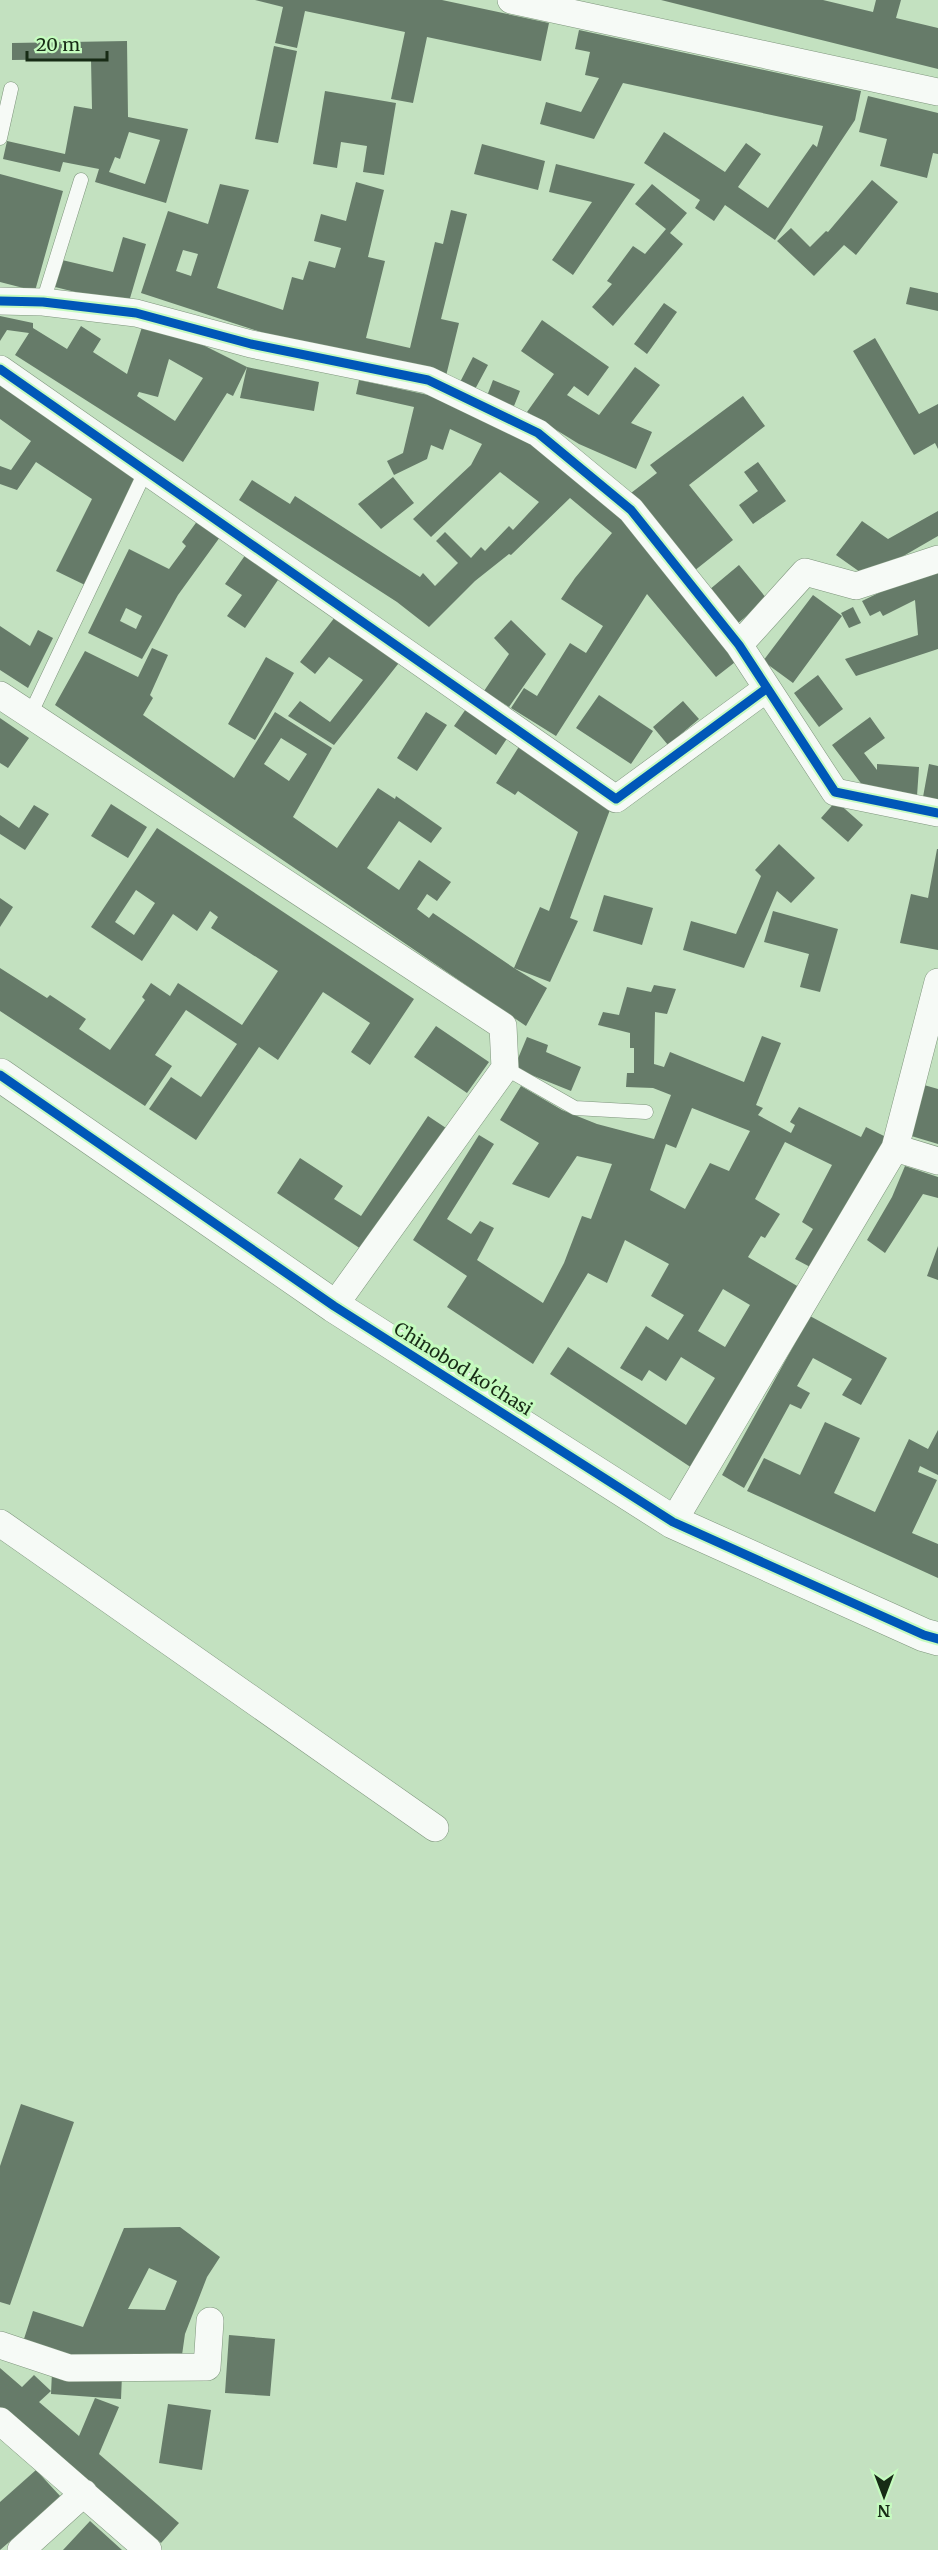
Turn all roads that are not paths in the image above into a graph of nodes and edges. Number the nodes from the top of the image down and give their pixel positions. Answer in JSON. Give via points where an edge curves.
{"nodes":[{"id":1,"x":512,"y":0,"type":"edge"},
{"id":2,"x":11,"y":89,"type":"dead end"},
{"id":3,"x":938,"y":92,"type":"edge"},
{"id":4,"x":0,"y":138,"type":"edge"},
{"id":5,"x":81,"y":180,"type":"dead end"},
{"id":6,"x":0,"y":301,"type":"edge"},
{"id":7,"x":44,"y":302,"type":"junction"},
{"id":8,"x":0,"y":369,"type":"edge"},
{"id":9,"x":146,"y":470,"type":"junction"},
{"id":10,"x":938,"y":560,"type":"edge"},
{"id":11,"x":739,"y":645,"type":"junction"},
{"id":12,"x":766,"y":689,"type":"junction"},
{"id":13,"x":0,"y":695,"type":"edge"},
{"id":14,"x":30,"y":715,"type":"junction"},
{"id":15,"x":938,"y":813,"type":"edge"},
{"id":16,"x":938,"y":982,"type":"edge"},
{"id":17,"x":505,"y":1068,"type":"junction"},
{"id":18,"x":0,"y":1075,"type":"edge"},
{"id":19,"x":646,"y":1112,"type":"dead end"},
{"id":20,"x":895,"y":1148,"type":"junction"},
{"id":21,"x":938,"y":1161,"type":"edge"},
{"id":22,"x":334,"y":1306,"type":"junction"},
{"id":23,"x":673,"y":1522,"type":"junction"},
{"id":24,"x":0,"y":1523,"type":"edge"},
{"id":25,"x":938,"y":1639,"type":"edge"},
{"id":26,"x":435,"y":1828,"type":"dead end"},
{"id":27,"x":210,"y":2321,"type":"dead end"},
{"id":28,"x":0,"y":2345,"type":"edge"},
{"id":29,"x":0,"y":2421,"type":"edge"},
{"id":30,"x":84,"y":2493,"type":"junction"},
{"id":31,"x":21,"y":2550,"type":"edge"},
{"id":32,"x":148,"y":2550,"type":"edge"}],
"edges":[{"from":1,"to":3,"type":"street"},
{"from":2,"to":4,"type":"lane"},
{"from":5,"to":7,"type":"lane"},
{"from":6,"to":7,"type":"street"},
{"from":7,"to":11,"type":"street","via":[[136,313],[251,344],[428,380],[538,433],[631,510]]},
{"from":8,"to":9,"type":"street"},
{"from":9,"to":12,"type":"street","via":[[616,800]]},
{"from":9,"to":14,"type":"lane"},
{"from":10,"to":11,"type":"street","via":[[856,586],[805,572]]},
{"from":11,"to":12,"type":"street"},
{"from":12,"to":15,"type":"street","via":[[835,792]]},
{"from":13,"to":14,"type":"street"},
{"from":14,"to":17,"type":"street","via":[[503,1026]]},
{"from":16,"to":20,"type":"street"},
{"from":17,"to":19,"type":"lane","via":[[575,1107]]},
{"from":17,"to":22,"type":"street"},
{"from":18,"to":22,"type":"street","name":"Chinobod ko'chasi"},
{"from":20,"to":21,"type":"street"},
{"from":20,"to":23,"type":"street"},
{"from":22,"to":23,"type":"street","name":"Chinobod ko'chasi"},
{"from":23,"to":25,"type":"street","name":"Chinobod ko'chasi"},
{"from":24,"to":26,"type":"street"},
{"from":27,"to":28,"type":"street","via":[[207,2367],[69,2368]]},
{"from":29,"to":30,"type":"street"},
{"from":30,"to":31,"type":"street"},
{"from":30,"to":32,"type":"street"}]}
